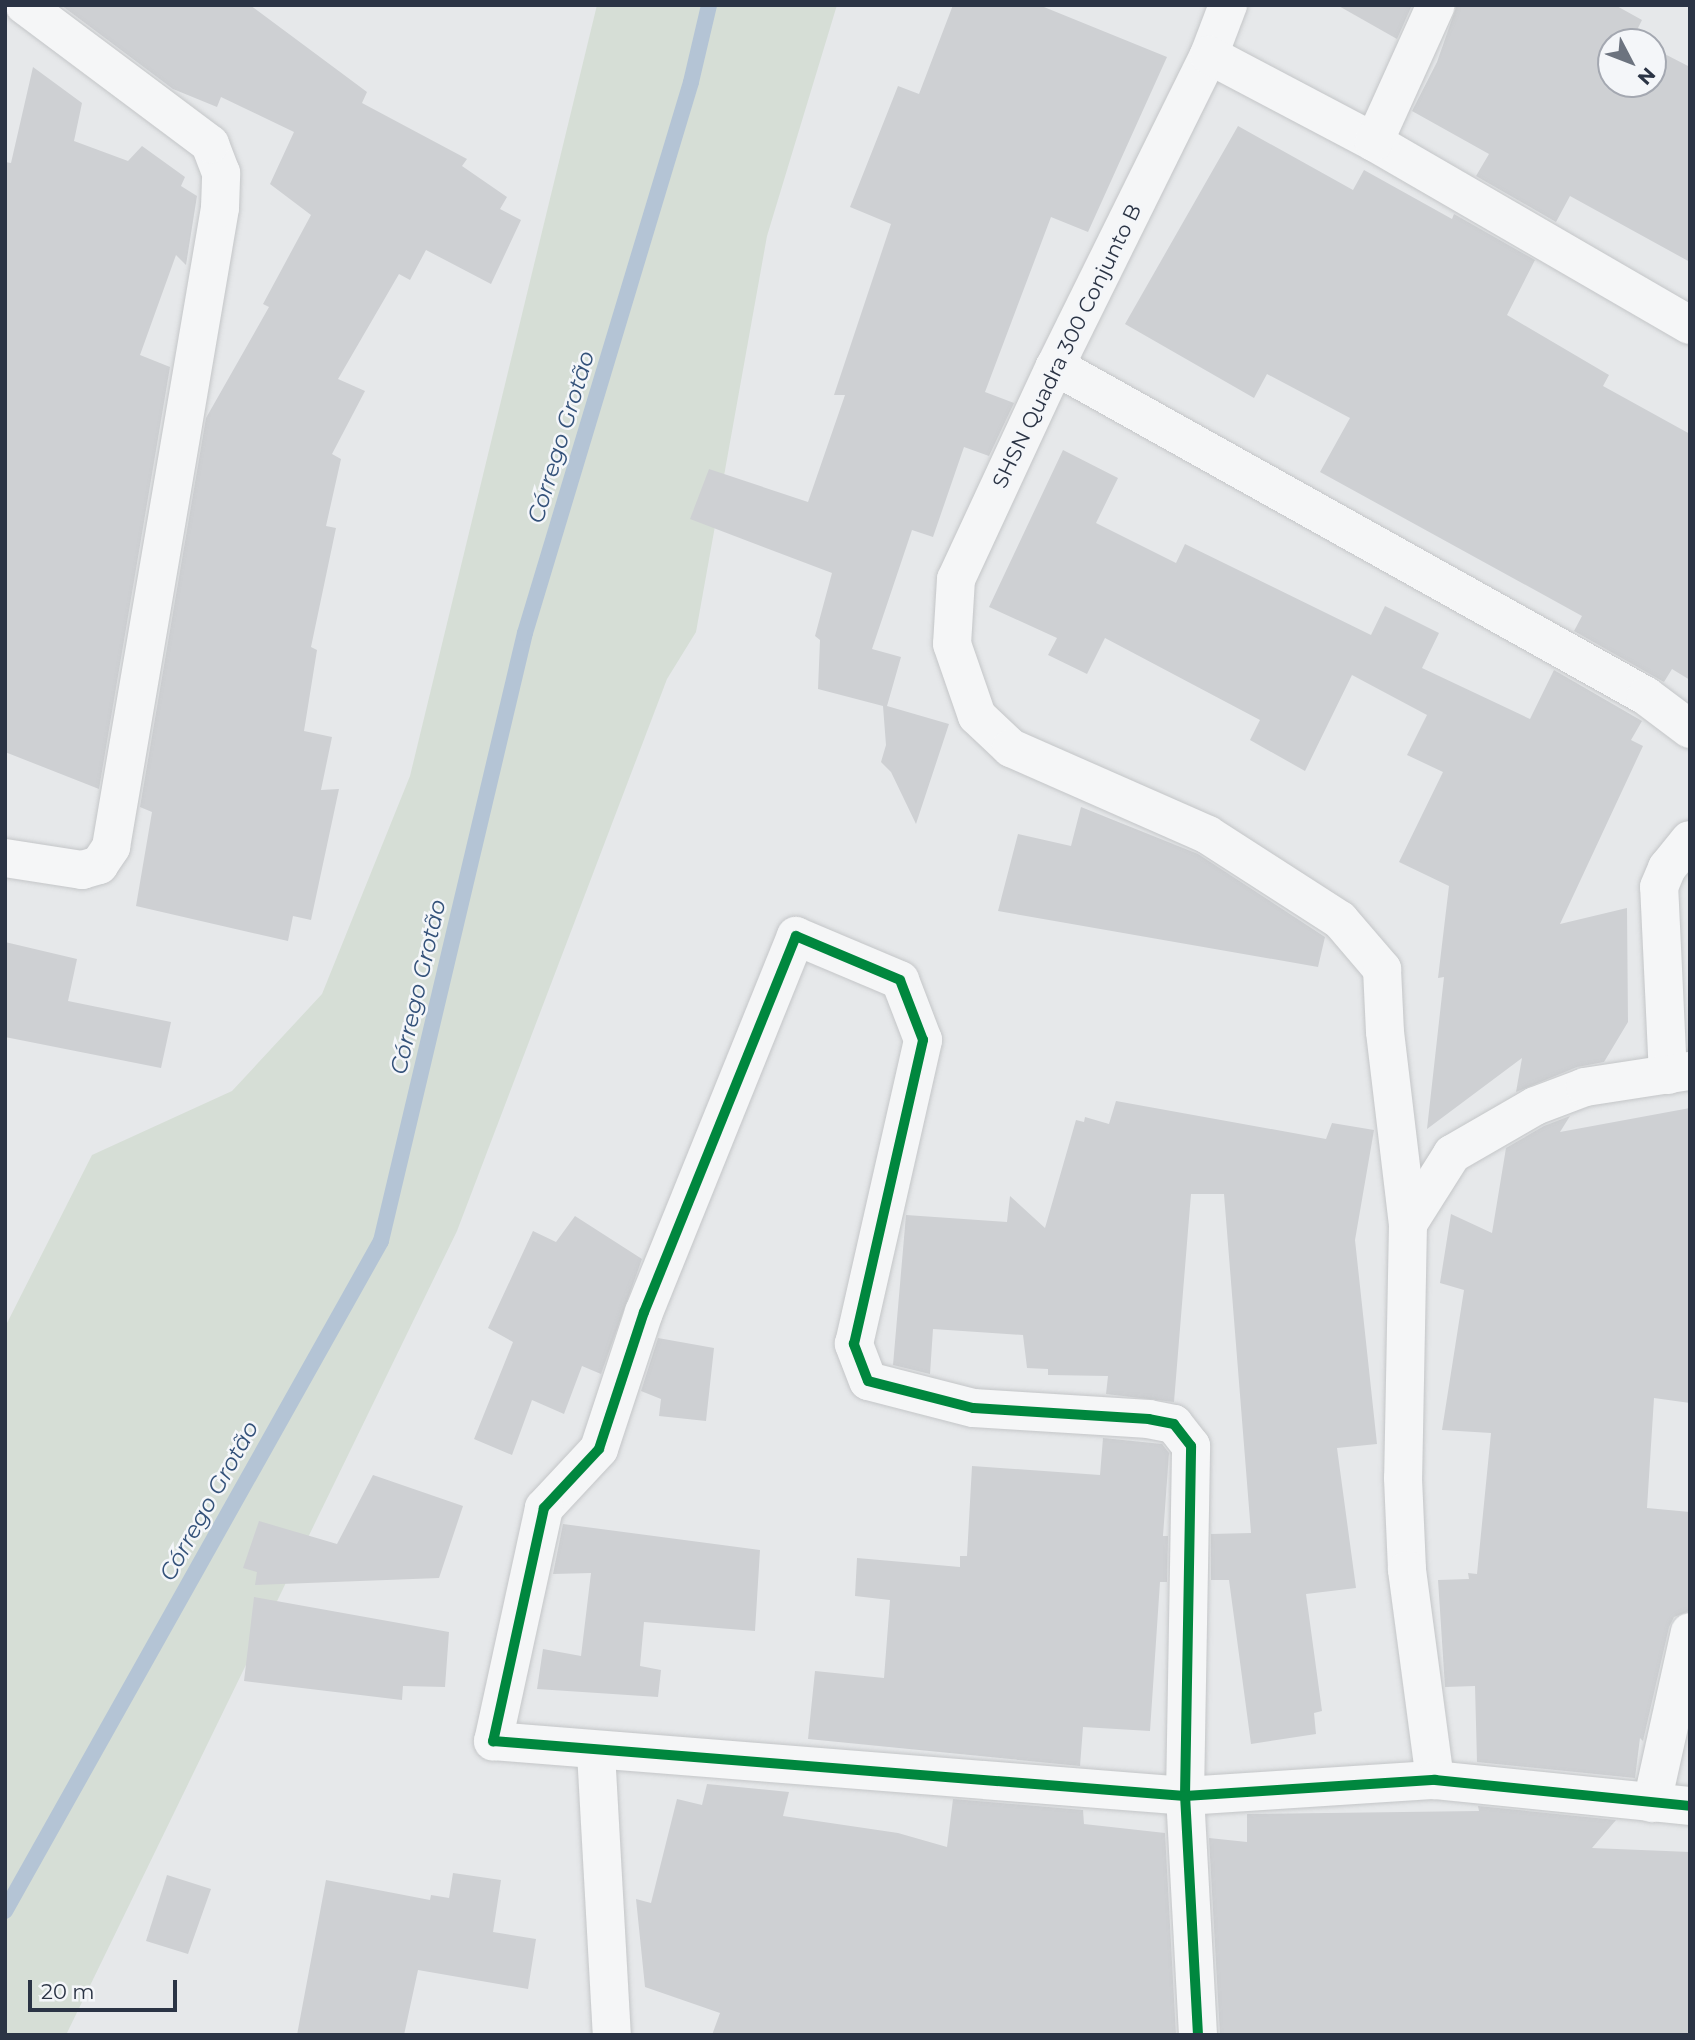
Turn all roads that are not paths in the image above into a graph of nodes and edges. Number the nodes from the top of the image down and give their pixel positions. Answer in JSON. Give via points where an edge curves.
{"nodes":[{"id":1,"x":24,"y":5,"type":"edge"},
{"id":2,"x":1228,"y":5,"type":"edge"},
{"id":3,"x":1436,"y":5,"type":"edge"},
{"id":4,"x":1209,"y":55,"type":"junction"},
{"id":5,"x":1374,"y":142,"type":"junction"},
{"id":6,"x":1690,"y":325,"type":"edge"},
{"id":7,"x":1055,"y":366,"type":"junction"},
{"id":8,"x":1690,"y":729,"type":"edge"},
{"id":9,"x":1690,"y":840,"type":"edge"},
{"id":10,"x":5,"y":858,"type":"edge"},
{"id":11,"x":1679,"y":1073,"type":"edge"},
{"id":12,"x":1408,"y":1224,"type":"junction"},
{"id":13,"x":1690,"y":1632,"type":"edge"},
{"id":14,"x":596,"y":1752,"type":"junction"},
{"id":15,"x":1436,"y":1780,"type":"junction"},
{"id":16,"x":1185,"y":1796,"type":"junction"},
{"id":17,"x":1652,"y":1803,"type":"junction"},
{"id":18,"x":1690,"y":1806,"type":"edge"},
{"id":19,"x":612,"y":2035,"type":"edge"},
{"id":20,"x":1198,"y":2035,"type":"edge"}],
"edges":[{"from":1,"to":10,"type":"street","via":[[210,144],[221,173],[111,847],[99,865],[82,870]]},
{"from":2,"to":4,"type":"street","name":"SHSN Quadra 300 Conjunto B"},
{"from":3,"to":5,"type":"street"},
{"from":4,"to":5,"type":"street"},
{"from":4,"to":7,"type":"street","name":"SHSN Quadra 300 Conjunto B"},
{"from":5,"to":6,"type":"street"},
{"from":7,"to":8,"type":"street","via":[[1646,696]]},
{"from":7,"to":12,"type":"street","name":"SHSN Quadra 300 Conjunto B","via":[[956,579],[951,644],[977,716],[1011,748],[1208,835],[1340,920],[1382,969]]},
{"from":9,"to":11,"type":"street","via":[[1667,868],[1659,887]]},
{"from":11,"to":12,"type":"street","via":[[1585,1087],[1535,1106],[1452,1154]]},
{"from":12,"to":15,"type":"street","via":[[1403,1478],[1407,1570]]},
{"from":13,"to":17,"type":"street"},
{"from":14,"to":16,"type":"street"},
{"from":14,"to":16,"type":"street","via":[[493,1741],[544,1508],[599,1449],[644,1312],[796,936],[900,980],[923,1040],[853,1344],[868,1381],[974,1408],[1174,1424],[1191,1446]]},
{"from":14,"to":19,"type":"street"},
{"from":15,"to":16,"type":"street"},
{"from":15,"to":17,"type":"street"},
{"from":16,"to":20,"type":"street"},
{"from":17,"to":18,"type":"street"}]}
